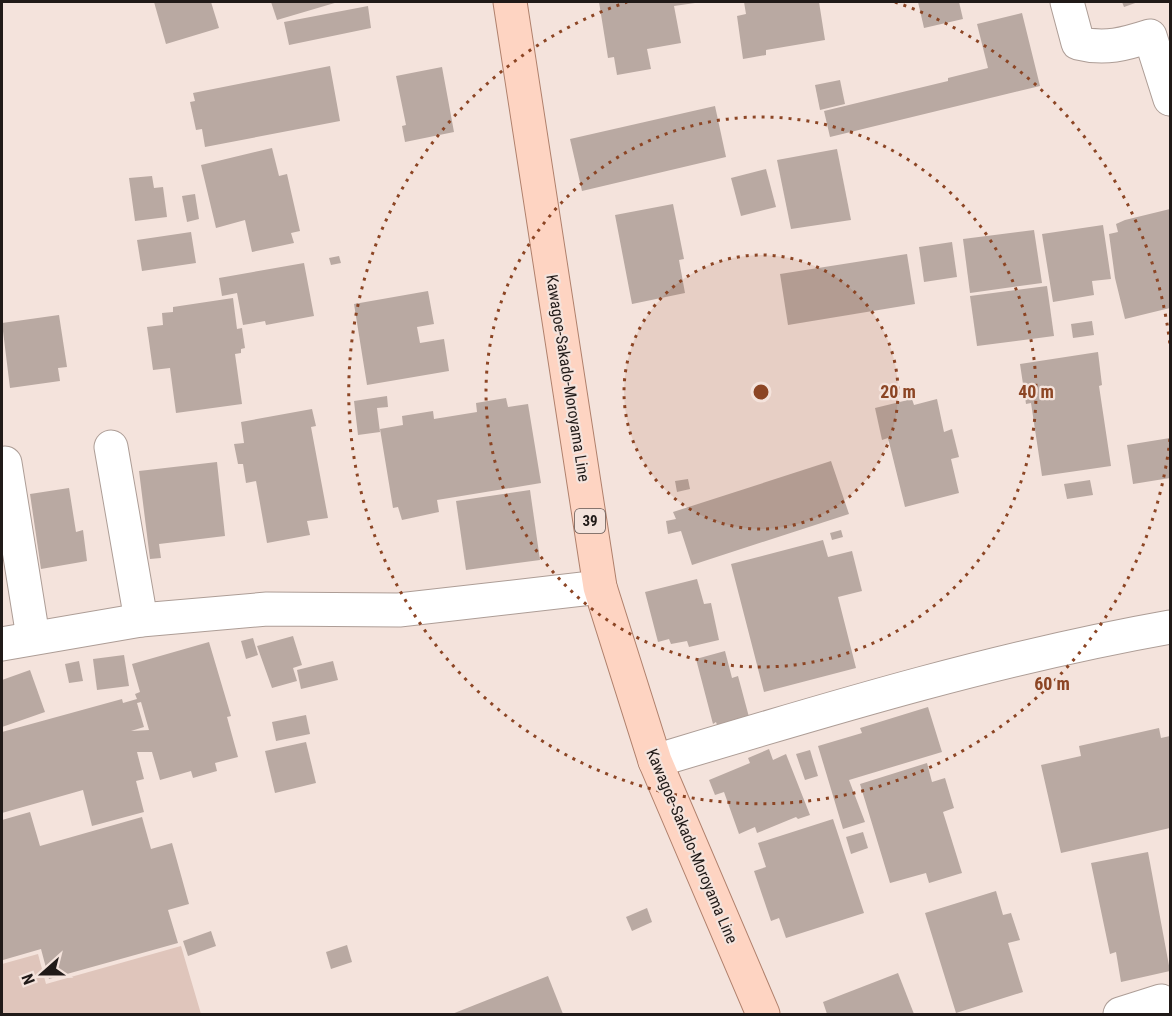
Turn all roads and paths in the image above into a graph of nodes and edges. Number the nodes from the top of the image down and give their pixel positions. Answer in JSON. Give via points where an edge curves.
{"nodes":[{"id":1,"x":510,"y":2,"type":"edge"},
{"id":2,"x":1067,"y":2,"type":"edge"},
{"id":3,"x":1170,"y":99,"type":"edge"},
{"id":4,"x":111,"y":447,"type":"dead end"},
{"id":5,"x":5,"y":463,"type":"dead end"},
{"id":6,"x":600,"y":587,"type":"junction"},
{"id":7,"x":141,"y":620,"type":"junction"},
{"id":8,"x":1170,"y":627,"type":"edge"},
{"id":9,"x":33,"y":637,"type":"junction"},
{"id":10,"x":2,"y":644,"type":"edge"},
{"id":11,"x":655,"y":761,"type":"junction"},
{"id":12,"x":1161,"y":1001,"type":"dead end"},
{"id":13,"x":764,"y":1014,"type":"edge"},
{"id":14,"x":1120,"y":1014,"type":"edge"}],
"edges":[{"from":1,"to":6,"type":"main road","name":"Kawagoe-Sakado-Moroyama Line","number":"39"},
{"from":2,"to":3,"type":"street","via":[[1078,43],[1096,48],[1118,46],[1150,36]]},
{"from":4,"to":7,"type":"street"},
{"from":5,"to":9,"type":"street"},
{"from":6,"to":7,"type":"street","via":[[399,610],[267,609]]},
{"from":6,"to":11,"type":"main road","name":"Kawagoe-Sakado-Moroyama Line","number":"39"},
{"from":7,"to":9,"type":"street"},
{"from":8,"to":11,"type":"street","via":[[883,692]]},
{"from":9,"to":10,"type":"street"},
{"from":11,"to":13,"type":"main road","name":"Kawagoe-Sakado-Moroyama Line","number":"39"},
{"from":12,"to":14,"type":"street"}]}
